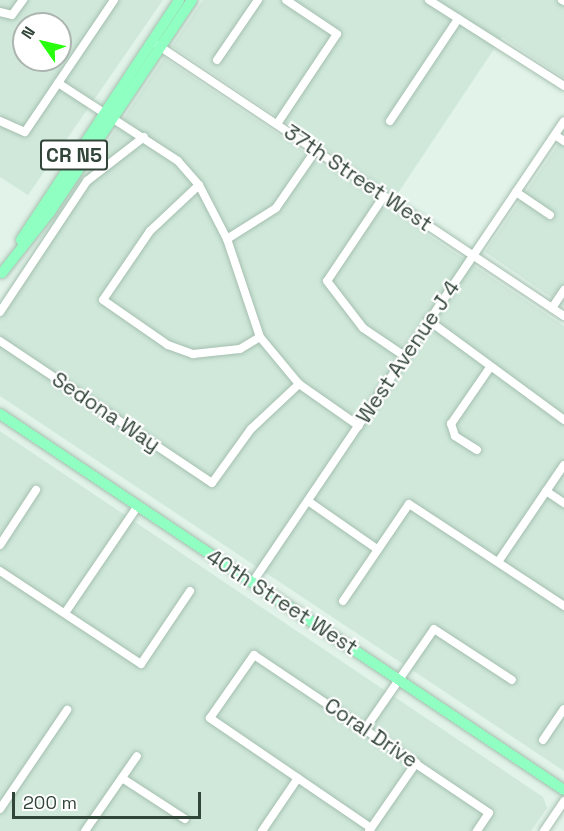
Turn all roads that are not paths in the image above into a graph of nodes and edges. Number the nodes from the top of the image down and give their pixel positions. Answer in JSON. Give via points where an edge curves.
{"nodes":[{"id":1,"x":23,"y":0,"type":"edge"},
{"id":2,"x":114,"y":0,"type":"edge"},
{"id":3,"x":178,"y":0,"type":"edge"},
{"id":4,"x":192,"y":0,"type":"edge"},
{"id":5,"x":258,"y":0,"type":"edge"},
{"id":6,"x":286,"y":0,"type":"edge"},
{"id":7,"x":429,"y":0,"type":"edge"},
{"id":8,"x":0,"y":12,"type":"edge"},
{"id":9,"x":458,"y":19,"type":"junction"},
{"id":10,"x":156,"y":44,"type":"junction"},
{"id":11,"x":217,"y":60,"type":"dead end"},
{"id":12,"x":58,"y":83,"type":"junction"},
{"id":13,"x":564,"y":86,"type":"edge"},
{"id":14,"x":108,"y":115,"type":"junction"},
{"id":15,"x":0,"y":121,"type":"edge"},
{"id":16,"x":390,"y":121,"type":"dead end"},
{"id":17,"x":564,"y":121,"type":"edge"},
{"id":18,"x":277,"y":124,"type":"junction"},
{"id":19,"x":555,"y":135,"type":"junction"},
{"id":20,"x":144,"y":137,"type":"junction"},
{"id":21,"x":564,"y":141,"type":"edge"},
{"id":22,"x":316,"y":150,"type":"junction"},
{"id":23,"x":199,"y":185,"type":"junction"},
{"id":24,"x":516,"y":192,"type":"junction"},
{"id":25,"x":384,"y":196,"type":"junction"},
{"id":26,"x":550,"y":215,"type":"dead end"},
{"id":27,"x":227,"y":239,"type":"junction"},
{"id":28,"x":473,"y":255,"type":"junction"},
{"id":29,"x":1,"y":274,"type":"edge"},
{"id":30,"x":564,"y":290,"type":"edge"},
{"id":31,"x":552,"y":308,"type":"junction"},
{"id":32,"x":0,"y":312,"type":"edge"},
{"id":33,"x":564,"y":316,"type":"edge"},
{"id":34,"x":428,"y":320,"type":"junction"},
{"id":35,"x":260,"y":338,"type":"junction"},
{"id":36,"x":0,"y":341,"type":"edge"},
{"id":37,"x":404,"y":356,"type":"junction"},
{"id":38,"x":489,"y":369,"type":"junction"},
{"id":39,"x":299,"y":384,"type":"junction"},
{"id":40,"x":0,"y":414,"type":"edge"},
{"id":41,"x":564,"y":420,"type":"edge"},
{"id":42,"x":358,"y":426,"type":"junction"},
{"id":43,"x":477,"y":450,"type":"dead end"},
{"id":44,"x":564,"y":465,"type":"edge"},
{"id":45,"x":36,"y":490,"type":"dead end"},
{"id":46,"x":546,"y":491,"type":"junction"},
{"id":47,"x":308,"y":501,"type":"junction"},
{"id":48,"x":564,"y":503,"type":"edge"},
{"id":49,"x":136,"y":507,"type":"junction"},
{"id":50,"x":0,"y":545,"type":"edge"},
{"id":51,"x":377,"y":549,"type":"junction"},
{"id":52,"x":498,"y":561,"type":"junction"},
{"id":53,"x":0,"y":571,"type":"edge"},
{"id":54,"x":252,"y":583,"type":"junction"},
{"id":55,"x":190,"y":591,"type":"dead end"},
{"id":56,"x":343,"y":601,"type":"dead end"},
{"id":57,"x":564,"y":606,"type":"edge"},
{"id":58,"x":65,"y":613,"type":"junction"},
{"id":59,"x":399,"y":678,"type":"junction"},
{"id":60,"x":512,"y":680,"type":"dead end"},
{"id":61,"x":564,"y":709,"type":"edge"},
{"id":62,"x":67,"y":710,"type":"dead end"},
{"id":63,"x":365,"y":729,"type":"junction"},
{"id":64,"x":543,"y":740,"type":"dead end"},
{"id":65,"x":137,"y":756,"type":"dead end"},
{"id":66,"x":416,"y":763,"type":"junction"},
{"id":67,"x":122,"y":778,"type":"junction"},
{"id":68,"x":298,"y":778,"type":"junction"},
{"id":69,"x":564,"y":790,"type":"edge"},
{"id":70,"x":564,"y":801,"type":"edge"},
{"id":71,"x":0,"y":809,"type":"edge"},
{"id":72,"x":185,"y":819,"type":"dead end"},
{"id":73,"x":370,"y":830,"type":"edge"},
{"id":74,"x":85,"y":831,"type":"edge"},
{"id":75,"x":262,"y":831,"type":"edge"},
{"id":76,"x":477,"y":831,"type":"edge"},
{"id":77,"x":544,"y":831,"type":"edge"}],
"edges":[{"from":1,"to":8,"type":"street","via":[[12,15]]},
{"from":2,"to":12,"type":"street"},
{"from":3,"to":10,"type":"main road","number":"CR N5"},
{"from":4,"to":10,"type":"main road","number":"CR N5"},
{"from":5,"to":11,"type":"street"},
{"from":6,"to":18,"type":"street","via":[[337,34]]},
{"from":7,"to":9,"type":"street"},
{"from":9,"to":13,"type":"street"},
{"from":9,"to":16,"type":"street"},
{"from":10,"to":14,"type":"main road","number":"CR N5"},
{"from":10,"to":18,"type":"street","name":"37th Street West"},
{"from":12,"to":14,"type":"street"},
{"from":12,"to":15,"type":"street","via":[[25,132],[13,130]]},
{"from":14,"to":20,"type":"street"},
{"from":14,"to":29,"type":"main road","number":"CR N5"},
{"from":17,"to":19,"type":"street","name":"West Avenue J 4"},
{"from":18,"to":22,"type":"street","name":"37th Street West"},
{"from":19,"to":21,"type":"street"},
{"from":19,"to":24,"type":"street","name":"West Avenue J 4"},
{"from":20,"to":23,"type":"street"},
{"from":20,"to":32,"type":"street","via":[[87,181]]},
{"from":22,"to":25,"type":"street","name":"37th Street West"},
{"from":22,"to":27,"type":"street","via":[[276,208]]},
{"from":23,"to":27,"type":"street"},
{"from":23,"to":35,"type":"street","via":[[150,231],[103,300],[168,345],[193,354],[240,349]]},
{"from":24,"to":26,"type":"street"},
{"from":24,"to":28,"type":"street","name":"West Avenue J 4"},
{"from":25,"to":28,"type":"street","name":"37th Street West"},
{"from":25,"to":37,"type":"street","via":[[327,281],[363,328]]},
{"from":27,"to":35,"type":"street"},
{"from":28,"to":31,"type":"street","name":"37th Street West"},
{"from":28,"to":34,"type":"street","name":"West Avenue J 4"},
{"from":30,"to":31,"type":"street"},
{"from":31,"to":33,"type":"street","name":"37th Street West"},
{"from":34,"to":37,"type":"street","name":"West Avenue J 4"},
{"from":34,"to":38,"type":"street"},
{"from":35,"to":39,"type":"street"},
{"from":36,"to":39,"type":"street","name":"Sedona Way","via":[[212,483],[251,429]]},
{"from":37,"to":42,"type":"street","name":"West Avenue J 4"},
{"from":38,"to":41,"type":"street"},
{"from":38,"to":43,"type":"street","via":[[451,424],[455,436]]},
{"from":39,"to":42,"type":"street"},
{"from":40,"to":49,"type":"main road","name":"40th Street West"},
{"from":42,"to":47,"type":"street","name":"West Avenue J 4"},
{"from":44,"to":46,"type":"street"},
{"from":45,"to":50,"type":"street"},
{"from":46,"to":48,"type":"street"},
{"from":46,"to":52,"type":"street"},
{"from":47,"to":51,"type":"street"},
{"from":47,"to":54,"type":"street","name":"West Avenue J 4"},
{"from":49,"to":54,"type":"main road","name":"40th Street West"},
{"from":49,"to":58,"type":"street"},
{"from":51,"to":52,"type":"street","via":[[409,504]]},
{"from":51,"to":56,"type":"street"},
{"from":52,"to":57,"type":"street"},
{"from":53,"to":58,"type":"street"},
{"from":54,"to":59,"type":"main road","name":"40th Street West"},
{"from":55,"to":58,"type":"street","via":[[141,664]]},
{"from":59,"to":60,"type":"street","via":[[434,629]]},
{"from":59,"to":63,"type":"street"},
{"from":59,"to":69,"type":"main road","name":"40th Street West"},
{"from":61,"to":64,"type":"street"},
{"from":62,"to":71,"type":"street"},
{"from":63,"to":66,"type":"street","name":"Coral Drive"},
{"from":63,"to":68,"type":"street","name":"Coral Drive","via":[[254,655],[210,718]]},
{"from":65,"to":67,"type":"street"},
{"from":66,"to":73,"type":"street"},
{"from":66,"to":76,"type":"street","name":"Coral Drive","via":[[489,813]]},
{"from":67,"to":72,"type":"street"},
{"from":67,"to":74,"type":"street"},
{"from":68,"to":73,"type":"street"},
{"from":68,"to":75,"type":"street"},
{"from":70,"to":77,"type":"street"}]}
